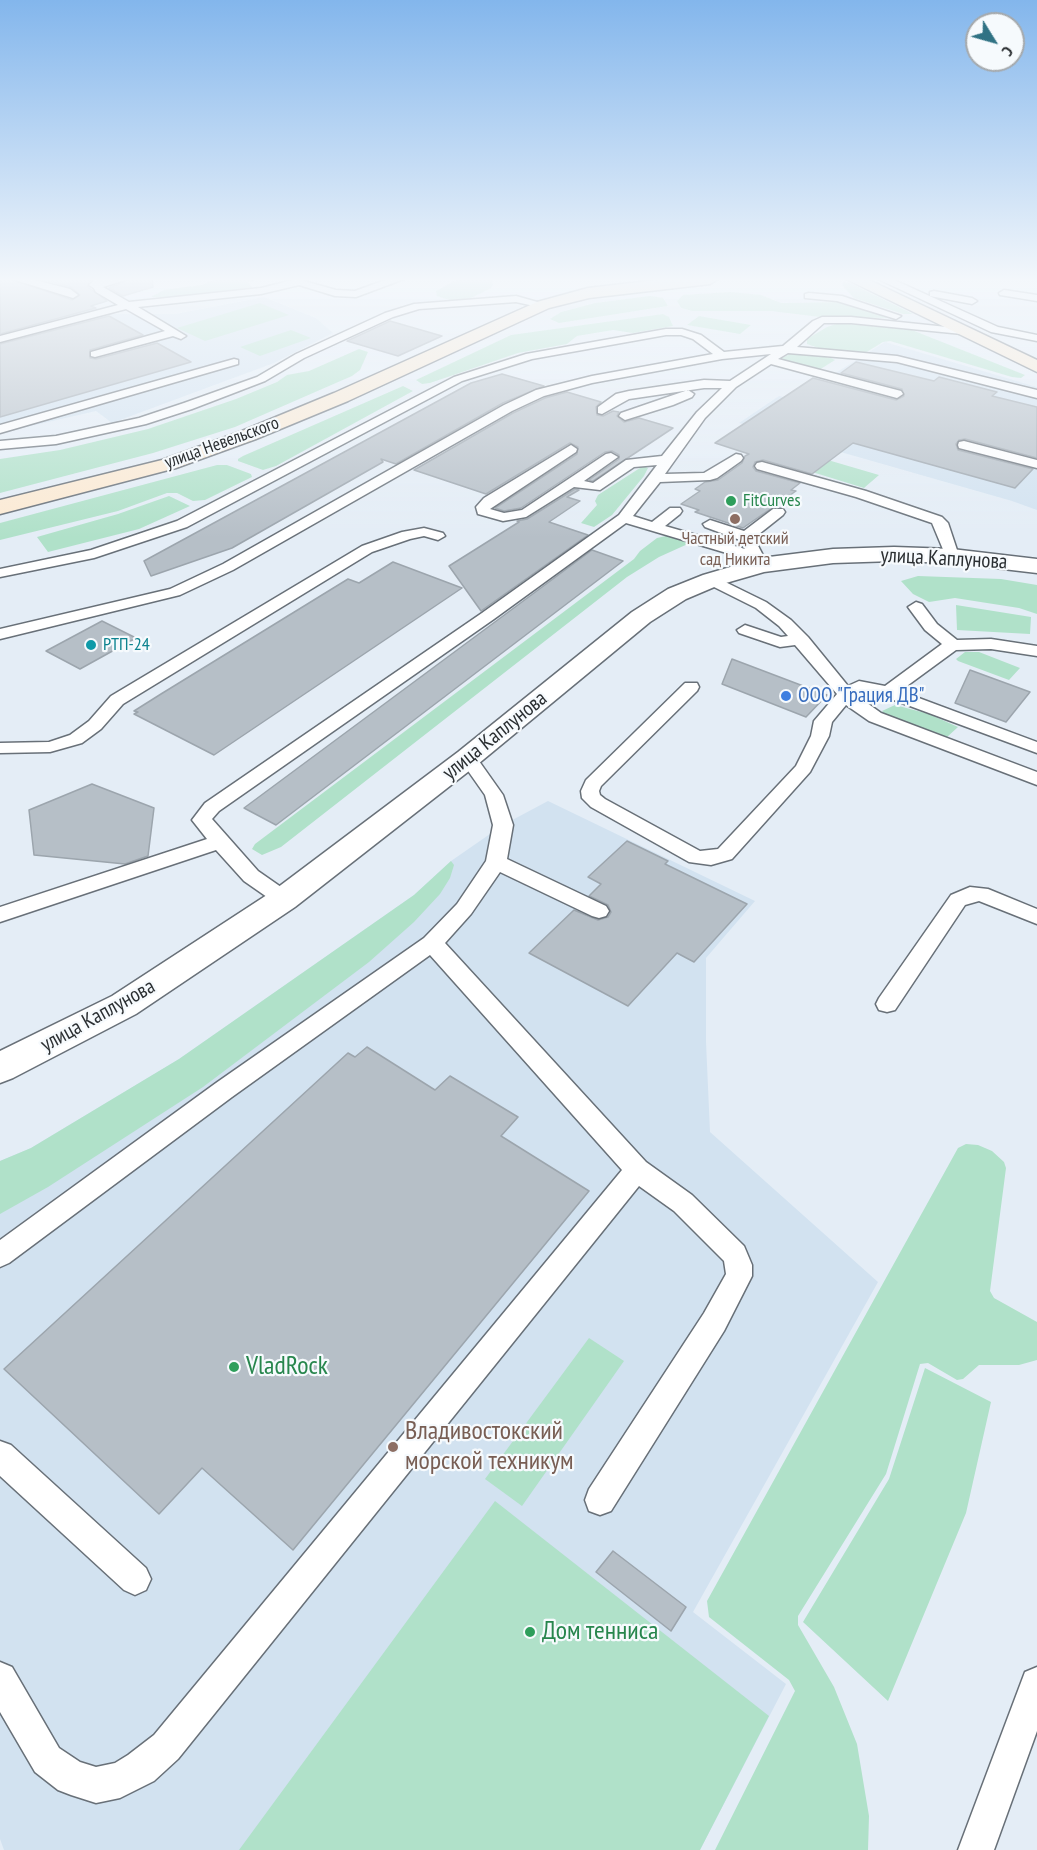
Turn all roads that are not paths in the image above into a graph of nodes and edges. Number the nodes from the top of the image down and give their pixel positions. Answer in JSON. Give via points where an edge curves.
{"nodes":[{"id":1,"x":222,"y":365,"type":"edge"},
{"id":2,"x":283,"y":365,"type":"edge"},
{"id":3,"x":411,"y":365,"type":"edge"},
{"id":4,"x":501,"y":365,"type":"edge"},
{"id":5,"x":672,"y":365,"type":"edge"},
{"id":6,"x":760,"y":365,"type":"edge"},
{"id":7,"x":788,"y":365,"type":"edge"},
{"id":8,"x":832,"y":365,"type":"edge"},
{"id":9,"x":922,"y":365,"type":"edge"},
{"id":10,"x":821,"y":374,"type":"junction"},
{"id":11,"x":704,"y":384,"type":"junction"},
{"id":12,"x":732,"y":385,"type":"junction"},
{"id":13,"x":682,"y":387,"type":"junction"},
{"id":14,"x":897,"y":394,"type":"dead end"},
{"id":15,"x":1037,"y":394,"type":"edge"},
{"id":16,"x":602,"y":410,"type":"dead end"},
{"id":17,"x":0,"y":429,"type":"edge"},
{"id":18,"x":0,"y":445,"type":"edge"},
{"id":19,"x":964,"y":445,"type":"dead end"},
{"id":20,"x":571,"y":449,"type":"dead end"},
{"id":21,"x":611,"y":457,"type":"dead end"},
{"id":22,"x":736,"y":458,"type":"dead end"},
{"id":23,"x":666,"y":460,"type":"junction"},
{"id":24,"x":1037,"y":464,"type":"edge"},
{"id":25,"x":762,"y":466,"type":"dead end"},
{"id":26,"x":656,"y":478,"type":"junction"},
{"id":27,"x":573,"y":483,"type":"junction"},
{"id":28,"x":0,"y":507,"type":"edge"},
{"id":29,"x":675,"y":511,"type":"dead end"},
{"id":30,"x":778,"y":512,"type":"dead end"},
{"id":31,"x":624,"y":518,"type":"junction"},
{"id":32,"x":710,"y":524,"type":"dead end"},
{"id":33,"x":656,"y":526,"type":"junction"},
{"id":34,"x":438,"y":536,"type":"dead end"},
{"id":35,"x":746,"y":537,"type":"junction"},
{"id":36,"x":952,"y":556,"type":"junction"},
{"id":37,"x":761,"y":565,"type":"junction"},
{"id":38,"x":1037,"y":566,"type":"edge"},
{"id":39,"x":0,"y":573,"type":"edge"},
{"id":40,"x":711,"y":580,"type":"junction"},
{"id":41,"x":916,"y":607,"type":"dead end"},
{"id":42,"x":745,"y":630,"type":"dead end"},
{"id":43,"x":0,"y":634,"type":"edge"},
{"id":44,"x":808,"y":634,"type":"junction"},
{"id":45,"x":953,"y":645,"type":"junction"},
{"id":46,"x":1037,"y":651,"type":"edge"},
{"id":47,"x":691,"y":687,"type":"dead end"},
{"id":48,"x":888,"y":692,"type":"junction"},
{"id":49,"x":845,"y":695,"type":"junction"},
{"id":50,"x":0,"y":748,"type":"edge"},
{"id":51,"x":1037,"y":748,"type":"edge"},
{"id":52,"x":468,"y":758,"type":"junction"},
{"id":53,"x":1037,"y":778,"type":"edge"},
{"id":54,"x":220,"y":842,"type":"junction"},
{"id":55,"x":496,"y":862,"type":"junction"},
{"id":56,"x":284,"y":899,"type":"junction"},
{"id":57,"x":599,"y":911,"type":"dead end"},
{"id":58,"x":0,"y":915,"type":"edge"},
{"id":59,"x":1037,"y":917,"type":"edge"},
{"id":60,"x":432,"y":943,"type":"junction"},
{"id":61,"x":887,"y":1004,"type":"dead end"},
{"id":62,"x":0,"y":1068,"type":"edge"},
{"id":63,"x":637,"y":1170,"type":"junction"},
{"id":64,"x":0,"y":1255,"type":"edge"},
{"id":65,"x":0,"y":1456,"type":"edge"},
{"id":66,"x":600,"y":1500,"type":"dead end"},
{"id":67,"x":135,"y":1579,"type":"dead end"},
{"id":68,"x":0,"y":1679,"type":"edge"},
{"id":69,"x":1037,"y":1684,"type":"edge"},
{"id":70,"x":976,"y":1850,"type":"edge"}],
"edges":[{"from":1,"to":17,"type":"lane"},
{"from":2,"to":18,"type":"lane","via":[[253,382],[151,418],[56,440]]},
{"from":3,"to":28,"type":"main road","name":"улица Невельского","via":[[249,435],[169,464]]},
{"from":4,"to":39,"type":"lane","via":[[458,379],[182,524],[94,554]]},
{"from":5,"to":43,"type":"lane","via":[[540,393],[482,421],[228,567],[175,592]]},
{"from":6,"to":12,"type":"lane"},
{"from":7,"to":10,"type":"lane"},
{"from":8,"to":10,"type":"lane"},
{"from":9,"to":15,"type":"lane"},
{"from":10,"to":14,"type":"lane"},
{"from":11,"to":12,"type":"lane"},
{"from":11,"to":13,"type":"lane"},
{"from":11,"to":13,"type":"lane","via":[[669,402],[625,412]]},
{"from":12,"to":23,"type":"lane","via":[[701,415]]},
{"from":13,"to":16,"type":"lane","via":[[620,397]]},
{"from":19,"to":24,"type":"lane"},
{"from":20,"to":27,"type":"lane","via":[[489,501],[483,511],[496,517],[516,517]]},
{"from":21,"to":27,"type":"lane"},
{"from":22,"to":26,"type":"lane","via":[[705,477]]},
{"from":23,"to":26,"type":"lane"},
{"from":23,"to":27,"type":"lane","via":[[631,463],[594,487]]},
{"from":25,"to":36,"type":"lane","via":[[937,520]]},
{"from":26,"to":31,"type":"lane"},
{"from":29,"to":33,"type":"lane"},
{"from":30,"to":35,"type":"lane"},
{"from":31,"to":33,"type":"lane"},
{"from":31,"to":54,"type":"lane","via":[[223,798],[202,820]]},
{"from":32,"to":35,"type":"lane"},
{"from":33,"to":37,"type":"lane","via":[[745,554]]},
{"from":34,"to":50,"type":"lane","via":[[424,532],[407,535],[367,549],[117,700],[76,739],[32,749]]},
{"from":35,"to":37,"type":"lane"},
{"from":36,"to":37,"type":"street","name":"улица Каплунова","via":[[833,556]]},
{"from":36,"to":38,"type":"street","name":"улица Каплунова"},
{"from":37,"to":40,"type":"street","name":"улица Каплунова"},
{"from":40,"to":44,"type":"lane"},
{"from":40,"to":52,"type":"street","name":"улица Каплунова","via":[[677,594],[641,617]]},
{"from":41,"to":45,"type":"lane","via":[[931,627]]},
{"from":42,"to":44,"type":"lane","via":[[780,642]]},
{"from":44,"to":49,"type":"lane"},
{"from":45,"to":46,"type":"lane","via":[[992,644]]},
{"from":45,"to":48,"type":"lane"},
{"from":47,"to":49,"type":"lane","via":[[593,783],[590,791],[591,798],[598,803],[696,857],[711,858],[733,848],[804,768],[823,721]]},
{"from":48,"to":49,"type":"lane","via":[[859,686]]},
{"from":48,"to":51,"type":"lane"},
{"from":49,"to":53,"type":"lane","via":[[875,717]]},
{"from":52,"to":55,"type":"lane","via":[[494,795],[503,825]]},
{"from":52,"to":56,"type":"street","name":"улица Каплунова"},
{"from":54,"to":56,"type":"lane","via":[[251,876]]},
{"from":54,"to":58,"type":"lane"},
{"from":55,"to":57,"type":"lane"},
{"from":55,"to":60,"type":"lane","via":[[464,909]]},
{"from":56,"to":62,"type":"street","name":"улица Каплунова","via":[[124,1005]]},
{"from":59,"to":61,"type":"lane","via":[[981,894],[958,900]]},
{"from":60,"to":63,"type":"lane"},
{"from":60,"to":64,"type":"lane"},
{"from":63,"to":66,"type":"lane","via":[[683,1203],[735,1254],[739,1276],[714,1322]]},
{"from":63,"to":68,"type":"lane","via":[[166,1746],[141,1768],[120,1780],[96,1785],[71,1777],[47,1760]]},
{"from":65,"to":67,"type":"lane"},
{"from":69,"to":70,"type":"lane"}]}
